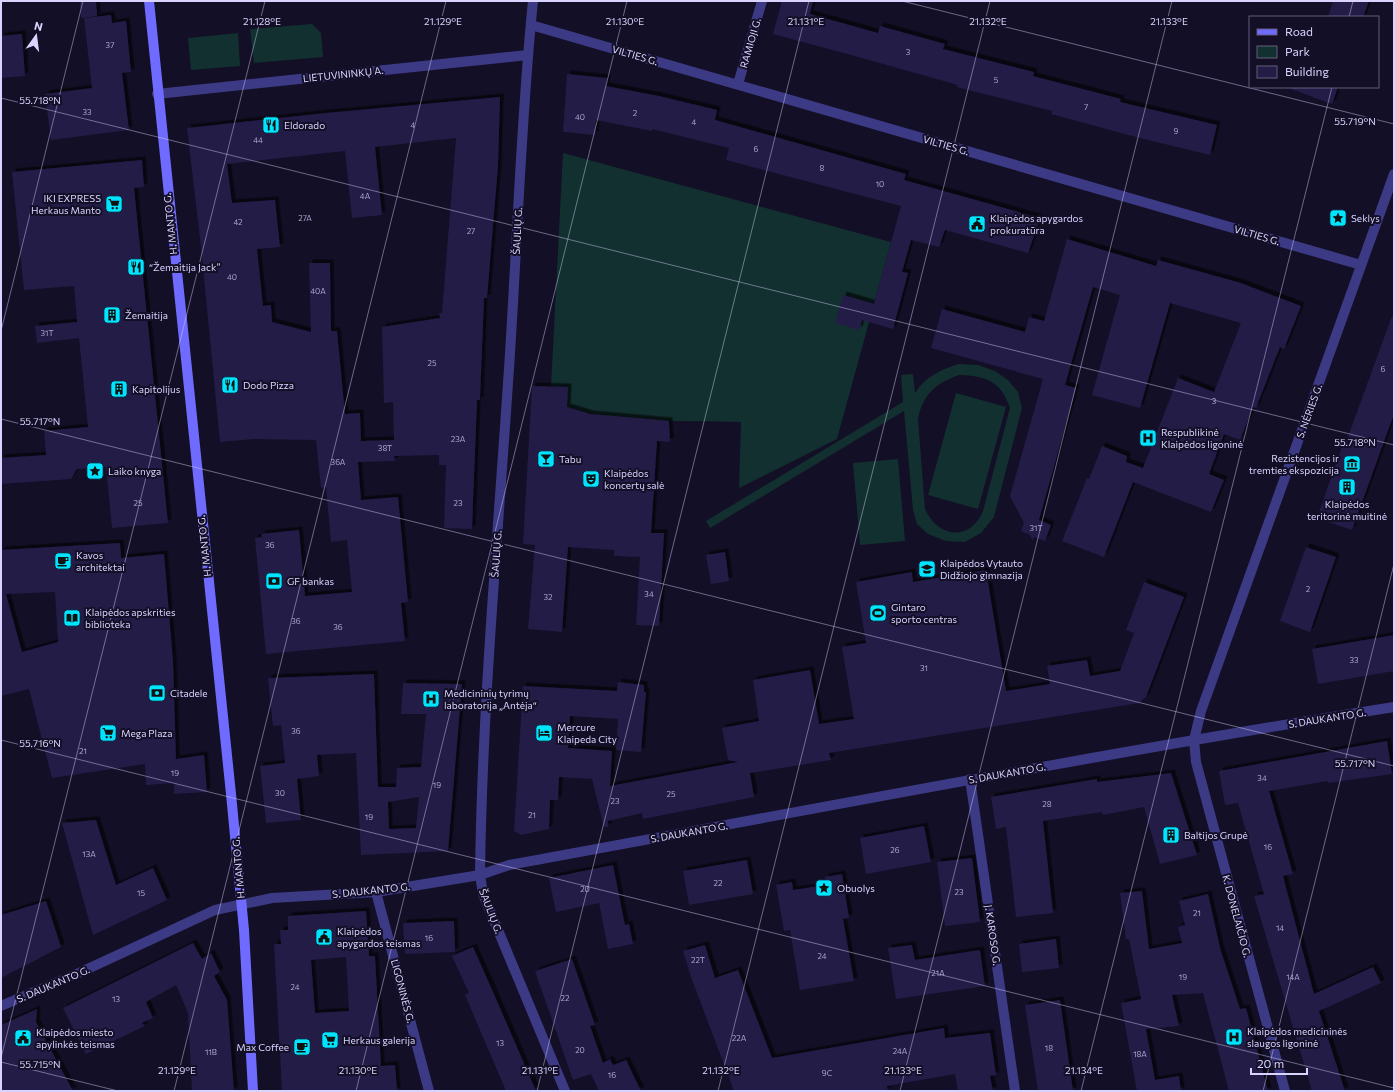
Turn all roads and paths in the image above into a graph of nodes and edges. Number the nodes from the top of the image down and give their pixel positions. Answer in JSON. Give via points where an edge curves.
{"nodes":[{"id":1,"x":149,"y":1,"type":"edge"},
{"id":2,"x":533,"y":1,"type":"edge"},
{"id":3,"x":762,"y":1,"type":"edge"},
{"id":4,"x":531,"y":25,"type":"junction"},
{"id":5,"x":528,"y":55,"type":"junction"},
{"id":6,"x":738,"y":84,"type":"junction"},
{"id":7,"x":157,"y":94,"type":"junction"},
{"id":8,"x":1394,"y":174,"type":"edge"},
{"id":9,"x":1362,"y":265,"type":"junction"},
{"id":10,"x":1394,"y":707,"type":"edge"},
{"id":11,"x":1194,"y":740,"type":"junction"},
{"id":12,"x":970,"y":779,"type":"junction"},
{"id":13,"x":480,"y":875,"type":"junction"},
{"id":14,"x":376,"y":892,"type":"junction"},
{"id":15,"x":242,"y":904,"type":"junction"},
{"id":16,"x":1,"y":1006,"type":"edge"},
{"id":17,"x":253,"y":1091,"type":"edge"},
{"id":18,"x":430,"y":1091,"type":"edge"},
{"id":19,"x":565,"y":1091,"type":"edge"},
{"id":20,"x":1015,"y":1091,"type":"edge"},
{"id":21,"x":1285,"y":1091,"type":"edge"}],
"edges":[{"from":1,"to":7,"type":"main road","name":"H. MANTO G."},
{"from":2,"to":4,"type":"street","name":"ŠAULIŲ G."},
{"from":3,"to":6,"type":"street","name":"RAMIOJI G."},
{"from":4,"to":5,"type":"street","name":"ŠAULIŲ G."},
{"from":4,"to":6,"type":"street","name":"VILTIES G."},
{"from":5,"to":7,"type":"street","name":"LIETUVININKŲ A."},
{"from":5,"to":13,"type":"street","name":"ŠAULIŲ G.","via":[[490,647]]},
{"from":6,"to":9,"type":"street","name":"VILTIES G."},
{"from":7,"to":15,"type":"main road","name":"H. MANTO G."},
{"from":8,"to":9,"type":"street","name":"S. NĖRIES G."},
{"from":9,"to":11,"type":"street","name":"S. NĖRIES G.","via":[[1201,711]]},
{"from":10,"to":11,"type":"street","name":"S. DAUKANTO G."},
{"from":11,"to":12,"type":"street","name":"S. DAUKANTO G."},
{"from":11,"to":21,"type":"street","name":"K. DONELAIČIO G.","via":[[1200,777]]},
{"from":12,"to":13,"type":"street","name":"S. DAUKANTO G.","via":[[510,865]]},
{"from":12,"to":20,"type":"street","name":"J. KAROSO G."},
{"from":13,"to":14,"type":"street","name":"S. DAUKANTO G."},
{"from":13,"to":19,"type":"street","name":"ŠAULIŲ G.","via":[[483,894]]},
{"from":14,"to":15,"type":"street","name":"S. DAUKANTO G.","via":[[272,898]]},
{"from":14,"to":18,"type":"street","name":"LIGONINĖS G."},
{"from":15,"to":16,"type":"street","name":"S. DAUKANTO G.","via":[[215,910]]},
{"from":15,"to":17,"type":"main road","name":"H. MANTO G."}]}
